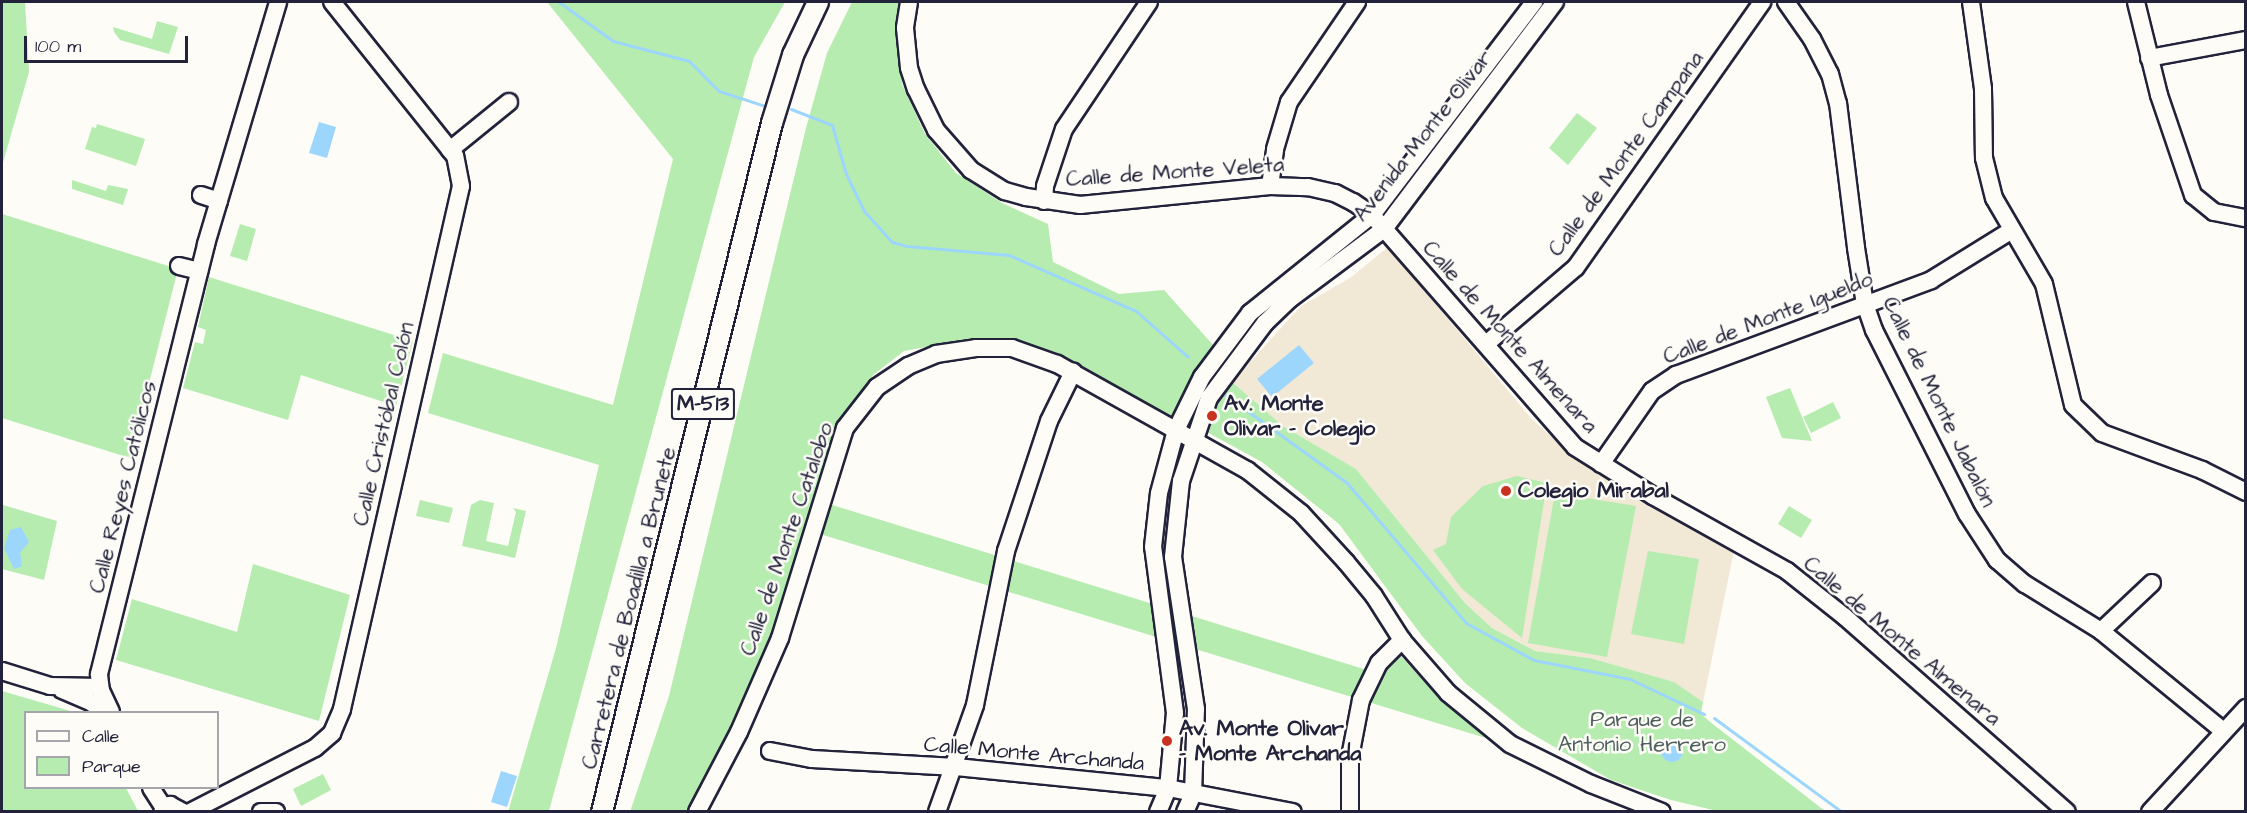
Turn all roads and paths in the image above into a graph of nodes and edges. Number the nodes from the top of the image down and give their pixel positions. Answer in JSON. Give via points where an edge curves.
{"nodes":[{"id":1,"x":278,"y":2,"type":"edge"},
{"id":2,"x":332,"y":2,"type":"edge"},
{"id":3,"x":818,"y":2,"type":"edge"},
{"id":4,"x":909,"y":2,"type":"edge"},
{"id":5,"x":1149,"y":2,"type":"edge"},
{"id":6,"x":1357,"y":2,"type":"edge"},
{"id":7,"x":1556,"y":2,"type":"edge"},
{"id":8,"x":1762,"y":2,"type":"edge"},
{"id":9,"x":1786,"y":2,"type":"edge"},
{"id":10,"x":1971,"y":2,"type":"edge"},
{"id":11,"x":2136,"y":2,"type":"edge"},
{"id":12,"x":1534,"y":12,"type":"edge"},
{"id":13,"x":2246,"y":40,"type":"edge"},
{"id":14,"x":2149,"y":58,"type":"junction"},
{"id":15,"x":509,"y":102,"type":"dead end"},
{"id":16,"x":450,"y":150,"type":"junction"},
{"id":17,"x":1270,"y":186,"type":"junction"},
{"id":18,"x":201,"y":195,"type":"dead end"},
{"id":19,"x":219,"y":201,"type":"junction"},
{"id":20,"x":1044,"y":201,"type":"junction"},
{"id":21,"x":1372,"y":215,"type":"junction"},
{"id":22,"x":2246,"y":218,"type":"edge"},
{"id":23,"x":1384,"y":229,"type":"junction"},
{"id":24,"x":2012,"y":231,"type":"junction"},
{"id":25,"x":179,"y":266,"type":"dead end"},
{"id":26,"x":199,"y":271,"type":"junction"},
{"id":27,"x":1865,"y":304,"type":"junction"},
{"id":28,"x":1486,"y":344,"type":"junction"},
{"id":29,"x":1073,"y":372,"type":"junction"},
{"id":30,"x":1176,"y":430,"type":"junction"},
{"id":31,"x":1195,"y":441,"type":"junction"},
{"id":32,"x":1601,"y":465,"type":"junction"},
{"id":33,"x":2246,"y":492,"type":"edge"},
{"id":34,"x":2152,"y":583,"type":"dead end"},
{"id":35,"x":2101,"y":631,"type":"junction"},
{"id":36,"x":1402,"y":640,"type":"junction"},
{"id":37,"x":104,"y":656,"type":"junction"},
{"id":38,"x":2,"y":671,"type":"edge"},
{"id":39,"x":100,"y":689,"type":"junction"},
{"id":40,"x":75,"y":691,"type":"junction"},
{"id":41,"x":2246,"y":708,"type":"edge"},
{"id":42,"x":102,"y":711,"type":"edge"},
{"id":43,"x":111,"y":711,"type":"edge"},
{"id":44,"x":2222,"y":730,"type":"junction"},
{"id":45,"x":770,"y":751,"type":"dead end"},
{"id":46,"x":956,"y":767,"type":"junction"},
{"id":47,"x":1168,"y":788,"type":"junction"},
{"id":48,"x":152,"y":789,"type":"edge"},
{"id":49,"x":1192,"y":794,"type":"junction"},
{"id":50,"x":163,"y":810,"type":"edge"},
{"id":51,"x":183,"y":812,"type":"edge"},
{"id":52,"x":190,"y":812,"type":"edge"},
{"id":53,"x":261,"y":812,"type":"edge"},
{"id":54,"x":276,"y":812,"type":"edge"},
{"id":55,"x":602,"y":812,"type":"edge"},
{"id":56,"x":697,"y":812,"type":"edge"},
{"id":57,"x":937,"y":812,"type":"edge"},
{"id":58,"x":1158,"y":812,"type":"edge"},
{"id":59,"x":1185,"y":812,"type":"edge"},
{"id":60,"x":1293,"y":812,"type":"edge"},
{"id":61,"x":1350,"y":812,"type":"edge"},
{"id":62,"x":1662,"y":812,"type":"edge"},
{"id":63,"x":2067,"y":812,"type":"edge"},
{"id":64,"x":2150,"y":812,"type":"edge"}],
"edges":[{"from":1,"to":19,"type":"street","name":"Calle Reyes Católicos"},
{"from":2,"to":16,"type":"street","name":"Calle Cristóbal Colón"},
{"from":3,"to":55,"type":"main road","name":"Carretera de Boadilla a Brunete","number":"M-513","via":[[793,56],[772,123]]},
{"from":4,"to":20,"type":"street","name":"Calle de Monte Veleta","via":[[905,28],[909,68],[936,130],[971,170],[1005,190]]},
{"from":5,"to":20,"type":"street","via":[[1064,129],[1044,186]]},
{"from":6,"to":17,"type":"street","via":[[1289,102],[1275,149]]},
{"from":7,"to":12,"type":"street","name":"Avenida Monte Olivar"},
{"from":8,"to":28,"type":"street","name":"Calle de Monte Campana","via":[[1576,267]]},
{"from":9,"to":27,"type":"street","name":"Calle de Monte Jabalón","via":[[1812,39],[1830,75],[1838,103]]},
{"from":10,"to":24,"type":"street","via":[[1983,89],[1984,158],[1994,198]]},
{"from":11,"to":14,"type":"street"},
{"from":12,"to":21,"type":"street","name":"Avenida Monte Olivar"},
{"from":12,"to":23,"type":"street","name":"Avenida Monte Olivar"},
{"from":13,"to":14,"type":"street"},
{"from":14,"to":22,"type":"street","via":[[2193,195],[2214,212]]},
{"from":15,"to":16,"type":"street"},
{"from":16,"to":52,"type":"street","name":"Calle Cristóbal Colón","via":[[461,186],[342,709],[332,733],[315,748]]},
{"from":17,"to":20,"type":"street","name":"Calle de Monte Veleta","via":[[1110,204]]},
{"from":17,"to":21,"type":"street","name":"Calle de Monte Veleta","via":[[1308,187],[1335,193]]},
{"from":18,"to":19,"type":"street"},
{"from":19,"to":26,"type":"street","name":"Calle Reyes Católicos"},
{"from":21,"to":23,"type":"street","name":"Calle de Monte Veleta"},
{"from":21,"to":30,"type":"street","name":"Avenida Monte Olivar","via":[[1250,313],[1202,377]]},
{"from":23,"to":28,"type":"street","name":"Calle de Monte Almenara"},
{"from":23,"to":31,"type":"street","name":"Avenida Monte Olivar","via":[[1290,299],[1265,323],[1209,399]]},
{"from":24,"to":27,"type":"street","name":"Calle de Monte Igueldo","via":[[1931,280]]},
{"from":24,"to":33,"type":"street","via":[[2044,284],[2073,405],[2102,433],[2202,470]]},
{"from":25,"to":26,"type":"street"},
{"from":26,"to":37,"type":"street","name":"Calle Reyes Católicos"},
{"from":27,"to":32,"type":"street","name":"Calle de Monte Igueldo","via":[[1676,375],[1652,391]]},
{"from":27,"to":35,"type":"street","name":"Calle de Monte Jabalón","via":[[1874,330],[1967,514],[1997,560],[2025,584]]},
{"from":28,"to":32,"type":"street","name":"Calle de Monte Almenara","via":[[1575,447]]},
{"from":29,"to":30,"type":"street","name":"Calle de Monte Catalobo"},
{"from":29,"to":46,"type":"street","via":[[1049,421],[1006,551],[975,705]]},
{"from":29,"to":56,"type":"street","name":"Calle de Monte Catalobo","via":[[1012,348],[976,348],[936,354],[908,366],[877,387],[845,428],[780,638],[739,732]]},
{"from":30,"to":31,"type":"street","name":"Calle de Monte Catalobo"},
{"from":30,"to":47,"type":"street","name":"Avenida Monte Olivar","via":[[1159,494],[1153,547],[1175,713]]},
{"from":31,"to":36,"type":"street","name":"Calle de Monte Catalobo","via":[[1247,471],[1301,513],[1374,596]]},
{"from":31,"to":49,"type":"street","name":"Avenida Monte Olivar","via":[[1180,482],[1173,557],[1196,708]]},
{"from":32,"to":63,"type":"street","name":"Calle de Monte Almenara","via":[[1787,571]]},
{"from":34,"to":35,"type":"street"},
{"from":35,"to":44,"type":"street","name":"Calle de Monte Jabalón"},
{"from":36,"to":61,"type":"street","via":[[1380,663],[1361,700],[1350,757]]},
{"from":36,"to":62,"type":"street","name":"Calle de Monte Catalobo","via":[[1448,693],[1510,744],[1591,784]]},
{"from":37,"to":39,"type":"street","name":"Calle Reyes Católicos"},
{"from":37,"to":40,"type":"street"},
{"from":38,"to":40,"type":"street"},
{"from":39,"to":40,"type":"street"},
{"from":39,"to":43,"type":"street"},
{"from":40,"to":42,"type":"street"},
{"from":41,"to":44,"type":"street"},
{"from":44,"to":64,"type":"street"},
{"from":45,"to":46,"type":"street","name":"Calle Monte Archanda","via":[[822,760]]},
{"from":46,"to":47,"type":"street","name":"Calle Monte Archanda"},
{"from":46,"to":57,"type":"street"},
{"from":47,"to":49,"type":"street","name":"Calle Monte Archanda"},
{"from":47,"to":58,"type":"street","name":"Avenida Monte Olivar"},
{"from":48,"to":50,"type":"street"},
{"from":49,"to":59,"type":"street","name":"Avenida Monte Olivar"},
{"from":49,"to":60,"type":"street","name":"Calle Monte Archanda"},
{"from":50,"to":51,"type":"street","via":[[176,805]]},
{"from":53,"to":54,"type":"street"}]}
